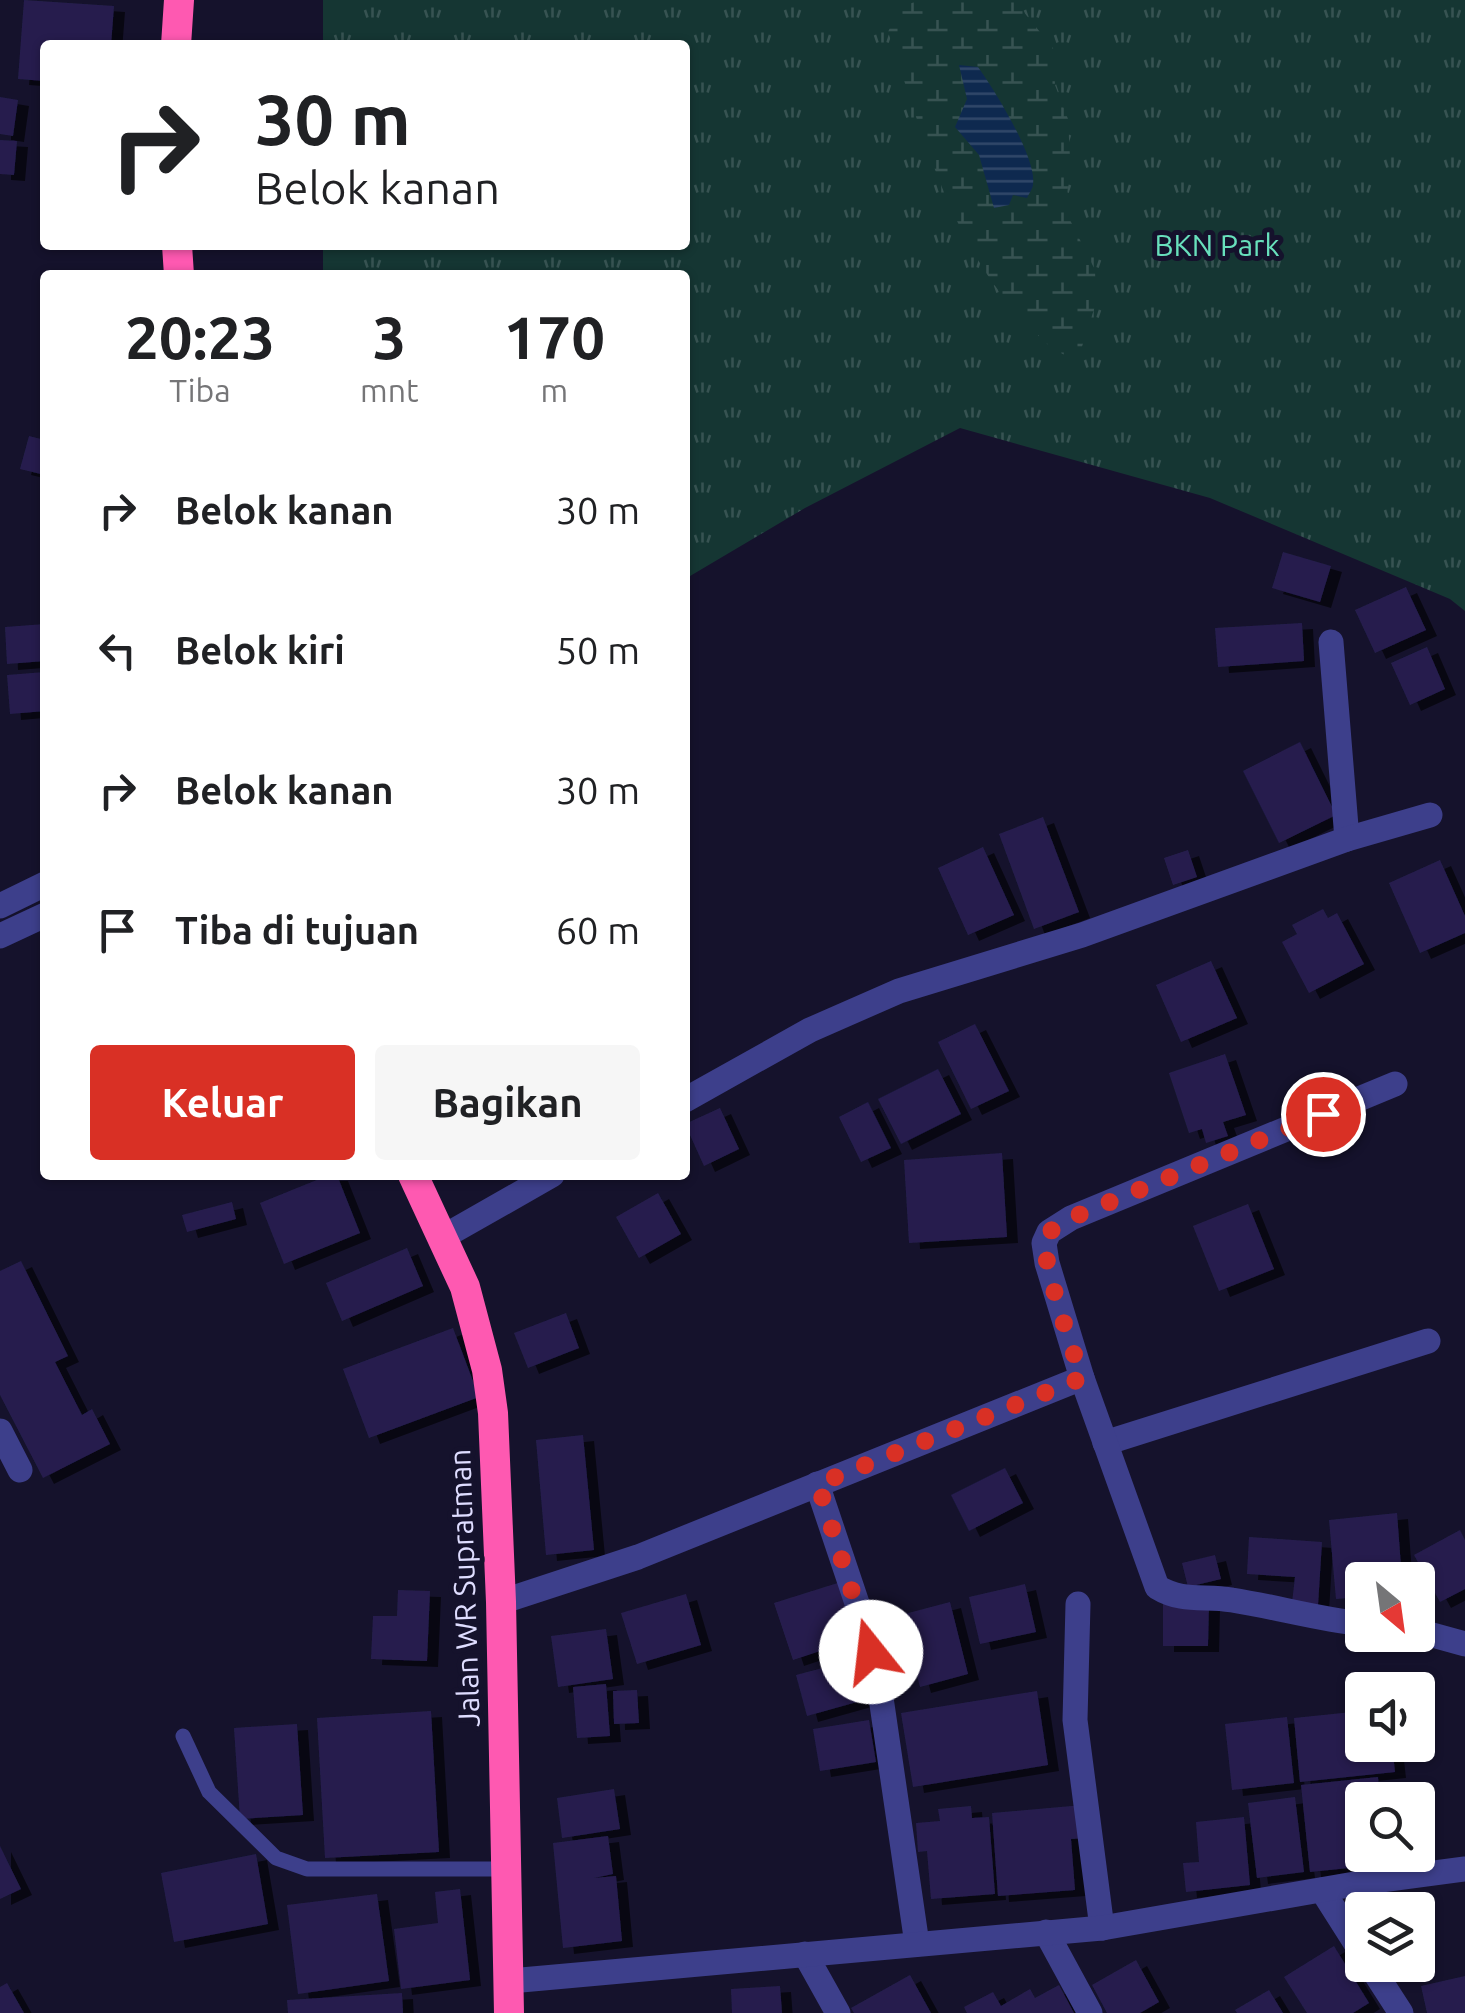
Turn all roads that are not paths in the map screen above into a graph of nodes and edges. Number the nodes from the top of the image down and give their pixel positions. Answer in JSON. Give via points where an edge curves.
{"nodes":[{"id":1,"x":179,"y":0,"type":"edge"},
{"id":2,"x":176,"y":40,"type":"edge"},
{"id":3,"x":1331,"y":642,"type":"dead end"},
{"id":4,"x":1430,"y":815,"type":"dead end"},
{"id":5,"x":1347,"y":840,"type":"junction"},
{"id":6,"x":40,"y":886,"type":"edge"},
{"id":7,"x":0,"y":906,"type":"edge"},
{"id":8,"x":40,"y":917,"type":"edge"},
{"id":9,"x":0,"y":936,"type":"edge"},
{"id":10,"x":1394,"y":1084,"type":"dead end"},
{"id":11,"x":690,"y":1097,"type":"edge"},
{"id":12,"x":415,"y":1180,"type":"edge"},
{"id":13,"x":543,"y":1180,"type":"edge"},
{"id":14,"x":443,"y":1236,"type":"junction"},
{"id":15,"x":1428,"y":1341,"type":"dead end"},
{"id":16,"x":1082,"y":1378,"type":"junction"},
{"id":17,"x":0,"y":1431,"type":"edge"},
{"id":18,"x":1105,"y":1443,"type":"junction"},
{"id":19,"x":20,"y":1470,"type":"dead end"},
{"id":20,"x":818,"y":1484,"type":"junction"},
{"id":21,"x":501,"y":1602,"type":"junction"},
{"id":22,"x":1078,"y":1604,"type":"dead end"},
{"id":23,"x":1345,"y":1622,"type":"edge"},
{"id":24,"x":1435,"y":1636,"type":"edge"},
{"id":25,"x":1465,"y":1644,"type":"edge"},
{"id":26,"x":183,"y":1736,"type":"dead end"},
{"id":27,"x":507,"y":1869,"type":"junction"},
{"id":28,"x":1465,"y":1869,"type":"edge"},
{"id":29,"x":1322,"y":1890,"type":"junction"},
{"id":30,"x":1345,"y":1926,"type":"edge"},
{"id":31,"x":1102,"y":1928,"type":"junction"},
{"id":32,"x":1046,"y":1932,"type":"junction"},
{"id":33,"x":917,"y":1944,"type":"junction"},
{"id":34,"x":805,"y":1954,"type":"junction"},
{"id":35,"x":510,"y":1982,"type":"junction"},
{"id":36,"x":1381,"y":1982,"type":"edge"},
{"id":37,"x":509,"y":2013,"type":"edge"},
{"id":38,"x":838,"y":2013,"type":"edge"},
{"id":39,"x":1090,"y":2013,"type":"edge"},
{"id":40,"x":1401,"y":2013,"type":"edge"}],
"edges":[{"from":1,"to":2,"type":"highway"},
{"from":3,"to":5,"type":"street"},
{"from":4,"to":5,"type":"street"},
{"from":5,"to":11,"type":"street","via":[[1082,935],[899,991],[810,1030]]},
{"from":6,"to":7,"type":"street"},
{"from":8,"to":9,"type":"street"},
{"from":10,"to":16,"type":"street","via":[[1049,1232],[1047,1263]]},
{"from":12,"to":14,"type":"highway","name":"Jalan WR Supratman"},
{"from":13,"to":14,"type":"street"},
{"from":14,"to":21,"type":"highway","name":"Jalan WR Supratman","via":[[487,1370]]},
{"from":15,"to":18,"type":"street"},
{"from":16,"to":18,"type":"street"},
{"from":16,"to":20,"type":"street"},
{"from":17,"to":19,"type":"street"},
{"from":18,"to":23,"type":"street","via":[[1157,1587],[1184,1599],[1227,1598]]},
{"from":20,"to":21,"type":"street","via":[[638,1557]]},
{"from":20,"to":33,"type":"street","via":[[879,1684]]},
{"from":21,"to":27,"type":"highway","name":"Jalan WR Supratman"},
{"from":22,"to":31,"type":"street","via":[[1075,1720]]},
{"from":24,"to":25,"type":"street"},
{"from":26,"to":27,"type":"lane","via":[[209,1792],[276,1858],[307,1868]]},
{"from":27,"to":35,"type":"highway","name":"Jalan WR Supratman"},
{"from":28,"to":29,"type":"street"},
{"from":29,"to":30,"type":"street"},
{"from":29,"to":31,"type":"street"},
{"from":31,"to":32,"type":"street"},
{"from":32,"to":33,"type":"street"},
{"from":32,"to":39,"type":"street"},
{"from":33,"to":34,"type":"street"},
{"from":34,"to":35,"type":"street"},
{"from":34,"to":38,"type":"street"},
{"from":35,"to":37,"type":"highway","name":"Jalan WR Supratman"},
{"from":36,"to":40,"type":"street"}]}
